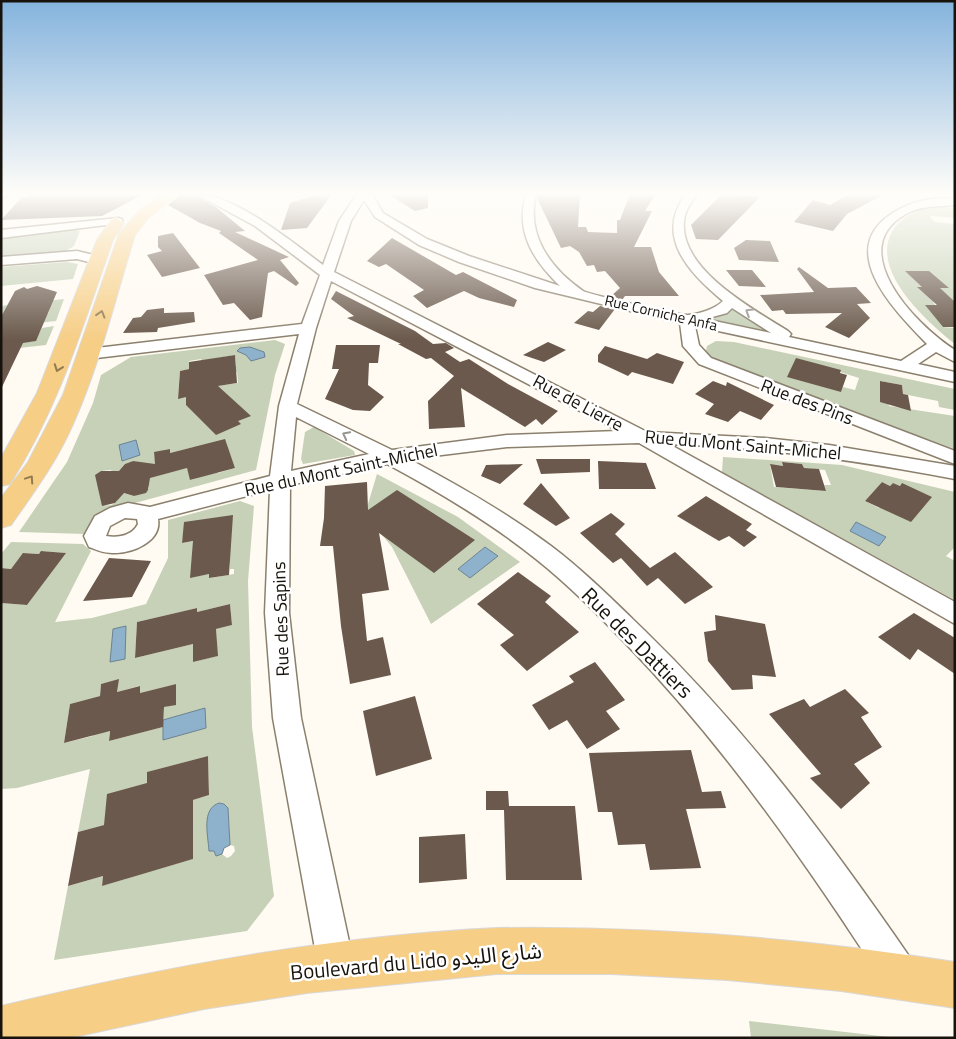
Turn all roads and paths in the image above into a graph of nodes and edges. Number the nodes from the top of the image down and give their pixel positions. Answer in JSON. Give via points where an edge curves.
{"nodes":[{"id":1,"x":104,"y":242,"type":"edge"},
{"id":2,"x":124,"y":242,"type":"edge"},
{"id":3,"x":284,"y":242,"type":"edge"},
{"id":4,"x":338,"y":242,"type":"edge"},
{"id":5,"x":424,"y":242,"type":"edge"},
{"id":6,"x":535,"y":242,"type":"edge"},
{"id":7,"x":681,"y":242,"type":"edge"},
{"id":8,"x":873,"y":242,"type":"edge"},
{"id":9,"x":97,"y":260,"type":"junction"},
{"id":10,"x":1,"y":261,"type":"edge"},
{"id":11,"x":545,"y":264,"type":"junction"},
{"id":12,"x":327,"y":274,"type":"junction"},
{"id":13,"x":511,"y":276,"type":"junction"},
{"id":14,"x":582,"y":295,"type":"junction"},
{"id":15,"x":731,"y":302,"type":"junction"},
{"id":16,"x":687,"y":320,"type":"junction"},
{"id":17,"x":308,"y":328,"type":"junction"},
{"id":18,"x":796,"y":342,"type":"junction"},
{"id":19,"x":936,"y":345,"type":"junction"},
{"id":20,"x":88,"y":354,"type":"junction"},
{"id":21,"x":955,"y":357,"type":"edge"},
{"id":22,"x":904,"y":366,"type":"junction"},
{"id":23,"x":955,"y":377,"type":"edge"},
{"id":24,"x":288,"y":406,"type":"junction"},
{"id":25,"x":886,"y":432,"type":"junction"},
{"id":26,"x":641,"y":436,"type":"junction"},
{"id":27,"x":389,"y":457,"type":"junction"},
{"id":28,"x":875,"y":458,"type":"junction"},
{"id":29,"x":955,"y":458,"type":"edge"},
{"id":30,"x":955,"y":474,"type":"edge"},
{"id":31,"x":1,"y":478,"type":"edge"},
{"id":32,"x":280,"y":479,"type":"junction"},
{"id":33,"x":147,"y":515,"type":"dead end"},
{"id":34,"x":1,"y":518,"type":"edge"},
{"id":35,"x":955,"y":614,"type":"edge"},
{"id":36,"x":336,"y":965,"type":"junction"},
{"id":37,"x":900,"y":976,"type":"junction"},
{"id":38,"x":955,"y":985,"type":"edge"},
{"id":39,"x":1,"y":1030,"type":"edge"}],
"edges":[{"from":1,"to":9,"type":"main road"},
{"from":20,"to":2,"type":"main road","one_way":true},
{"from":3,"to":12,"type":"street","name":"Rue de Lierre"},
{"from":4,"to":12,"type":"street","name":"Rue des Sapins"},
{"from":5,"to":13,"type":"street","name":"Rue Corniche Anfa"},
{"from":6,"to":11,"type":"street"},
{"from":7,"to":15,"type":"street","via":[[697,268]]},
{"from":8,"to":19,"type":"street","via":[[881,278],[895,301]]},
{"from":9,"to":10,"type":"street","via":[[77,255]]},
{"from":9,"to":31,"type":"main road","one_way":true,"via":[[47,397],[24,444]]},
{"from":11,"to":13,"type":"street"},
{"from":11,"to":14,"type":"street"},
{"from":12,"to":17,"type":"street","name":"Rue des Sapins"},
{"from":12,"to":26,"type":"street","name":"Rue de Lierre"},
{"from":13,"to":14,"type":"street","name":"Rue Corniche Anfa"},
{"from":14,"to":16,"type":"street","name":"Rue Corniche Anfa"},
{"from":15,"to":16,"type":"street","via":[[722,310]]},
{"from":18,"to":15,"type":"street","one_way":true},
{"from":16,"to":18,"type":"street","name":"Rue Corniche Anfa"},
{"from":16,"to":25,"type":"street","name":"Rue des Pins","via":[[691,346],[710,364]]},
{"from":17,"to":20,"type":"street"},
{"from":17,"to":24,"type":"street","name":"Rue des Sapins"},
{"from":18,"to":22,"type":"street","name":"Rue Corniche Anfa"},
{"from":19,"to":21,"type":"street"},
{"from":19,"to":22,"type":"street"},
{"from":34,"to":20,"type":"main road","one_way":true,"via":[[54,438]]},
{"from":22,"to":23,"type":"street","name":"Rue Corniche Anfa"},
{"from":27,"to":24,"type":"street","name":"Rue des Dattiers","one_way":true},
{"from":24,"to":32,"type":"street","name":"Rue des Sapins"},
{"from":25,"to":28,"type":"street","via":[[892,442],[890,452]]},
{"from":25,"to":29,"type":"street","name":"Rue des Pins"},
{"from":26,"to":27,"type":"street","name":"Rue du Mont Saint-Michel","via":[[463,447]]},
{"from":26,"to":28,"type":"street","name":"Rue du Mont Saint-Michel","via":[[818,450]]},
{"from":26,"to":35,"type":"street","name":"Rue de Lierre"},
{"from":27,"to":32,"type":"street","name":"Rue du Mont Saint-Michel"},
{"from":27,"to":37,"type":"street","name":"Rue des Dattiers","via":[[472,502],[545,553],[655,656],[777,799]]},
{"from":28,"to":30,"type":"street","name":"Rue du Mont Saint-Michel"},
{"from":32,"to":33,"type":"street","name":"Rue du Mont Saint-Michel"},
{"from":32,"to":36,"type":"street","name":"Rue des Sapins","via":[[278,613],[287,718]]},
{"from":36,"to":37,"type":"main road","name":"Boulevard du Lido شارع الليدو","via":[[495,951],[641,950],[749,957]]},
{"from":36,"to":39,"type":"main road","name":"Boulevard du Lido شارع الليدو","via":[[164,993]]},
{"from":37,"to":38,"type":"main road","name":"Boulevard du Lido شارع الليدو"}]}
